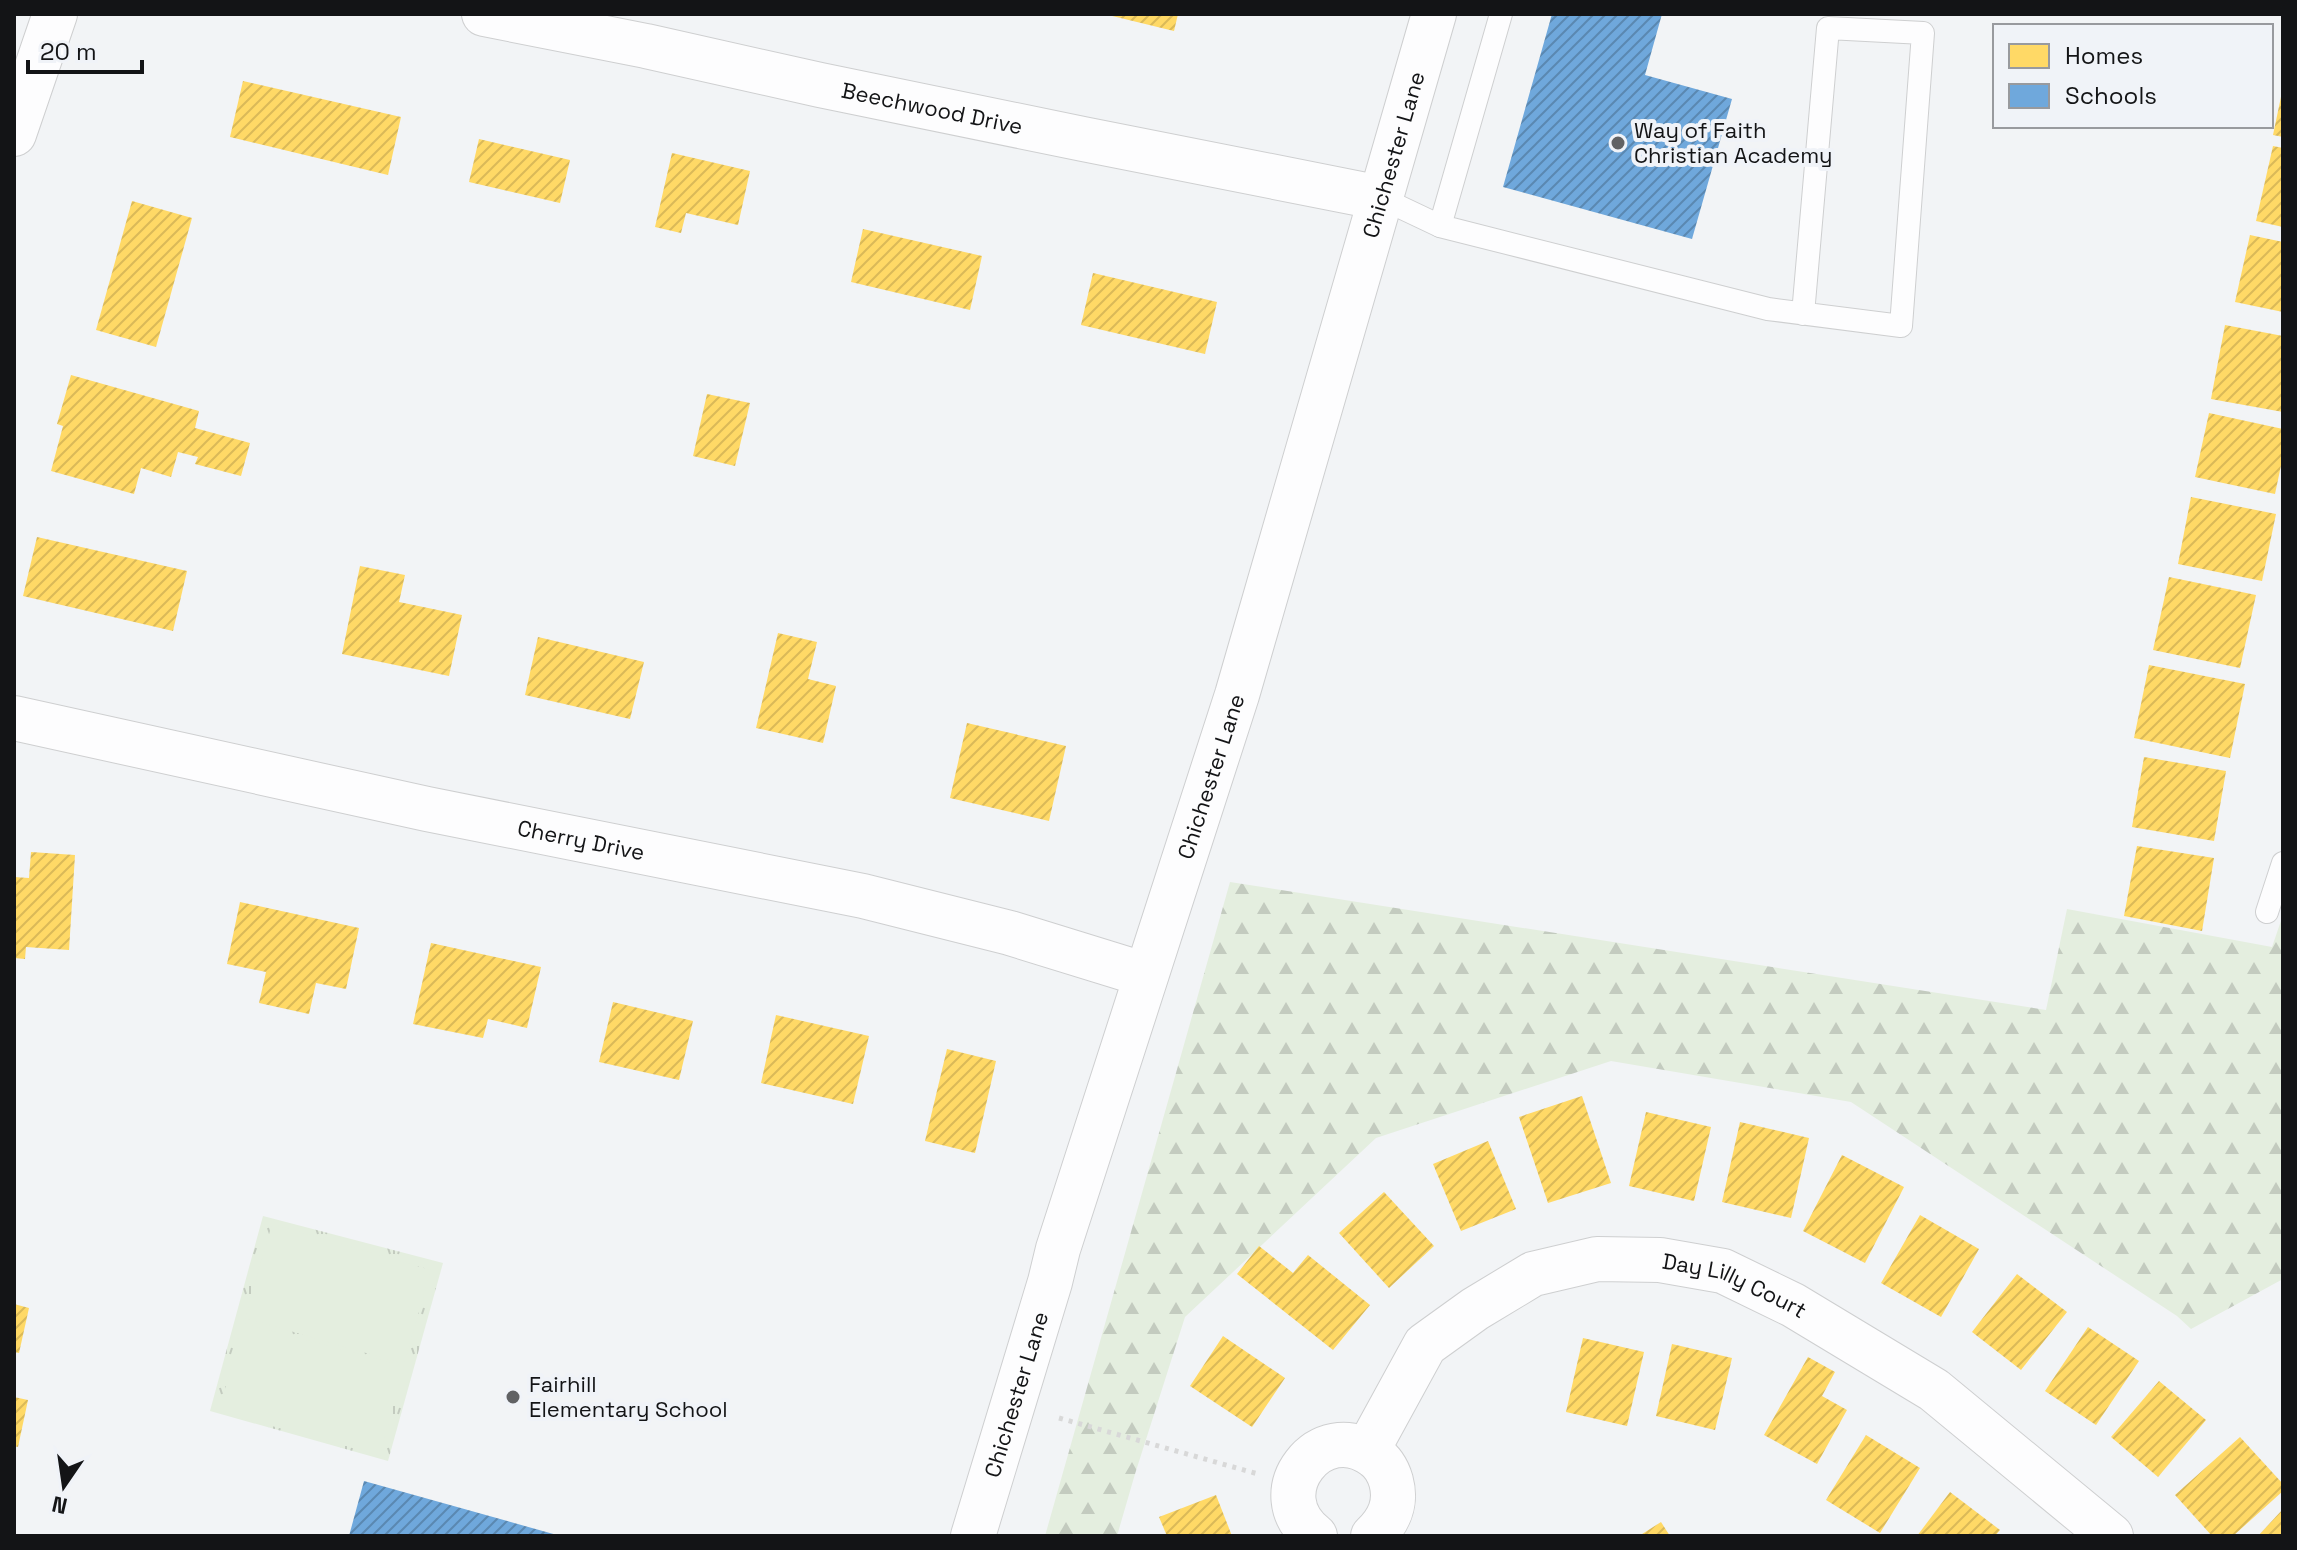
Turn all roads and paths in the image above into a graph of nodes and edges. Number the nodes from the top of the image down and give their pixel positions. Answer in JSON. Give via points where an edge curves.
{"nodes":[{"id":1,"x":55,"y":14,"type":"edge"},
{"id":2,"x":484,"y":14,"type":"edge"},
{"id":3,"x":1434,"y":14,"type":"edge"},
{"id":4,"x":1501,"y":14,"type":"edge"},
{"id":5,"x":14,"y":134,"type":"edge"},
{"id":6,"x":1381,"y":198,"type":"junction"},
{"id":7,"x":1440,"y":226,"type":"junction"},
{"id":8,"x":1803,"y":314,"type":"junction"},
{"id":9,"x":14,"y":718,"type":"edge"},
{"id":10,"x":2283,"y":863,"type":"edge"},
{"id":11,"x":2267,"y":912,"type":"dead end"},
{"id":12,"x":1146,"y":975,"type":"junction"},
{"id":13,"x":1059,"y":1418,"type":"dead end"},
{"id":14,"x":1367,"y":1451,"type":"junction"},
{"id":15,"x":1260,"y":1474,"type":"dead end"},
{"id":16,"x":973,"y":1536,"type":"edge"},
{"id":17,"x":1315,"y":1536,"type":"edge"},
{"id":18,"x":1373,"y":1536,"type":"edge"},
{"id":19,"x":2111,"y":1536,"type":"edge"}],
"edges":[{"from":1,"to":5,"type":"street"},
{"from":2,"to":6,"type":"street","name":"Beechwood Drive"},
{"from":3,"to":6,"type":"street","name":"Chichester Lane"},
{"from":4,"to":7,"type":"lane"},
{"from":6,"to":7,"type":"lane"},
{"from":6,"to":12,"type":"street","name":"Chichester Lane","via":[[1237,695]]},
{"from":7,"to":8,"type":"lane"},
{"from":8,"to":8,"type":"lane","via":[[1901,326],[1923,33],[1828,28]]},
{"from":9,"to":12,"type":"street","name":"Cherry Drive","via":[[427,809],[863,896]]},
{"from":10,"to":11,"type":"lane"},
{"from":12,"to":16,"type":"street","name":"Chichester Lane"},
{"from":13,"to":15,"type":"path"},
{"from":14,"to":17,"type":"street","via":[[1335,1445],[1306,1461],[1297,1474],[1294,1506]]},
{"from":14,"to":18,"type":"street","via":[[1381,1461],[1394,1491],[1385,1523]]},
{"from":14,"to":19,"type":"street","name":"Day Lilly Court","via":[[1425,1345],[1475,1309],[1533,1274],[1597,1259],[1660,1260],[1723,1271],[1793,1305],[1934,1390]]}]}
